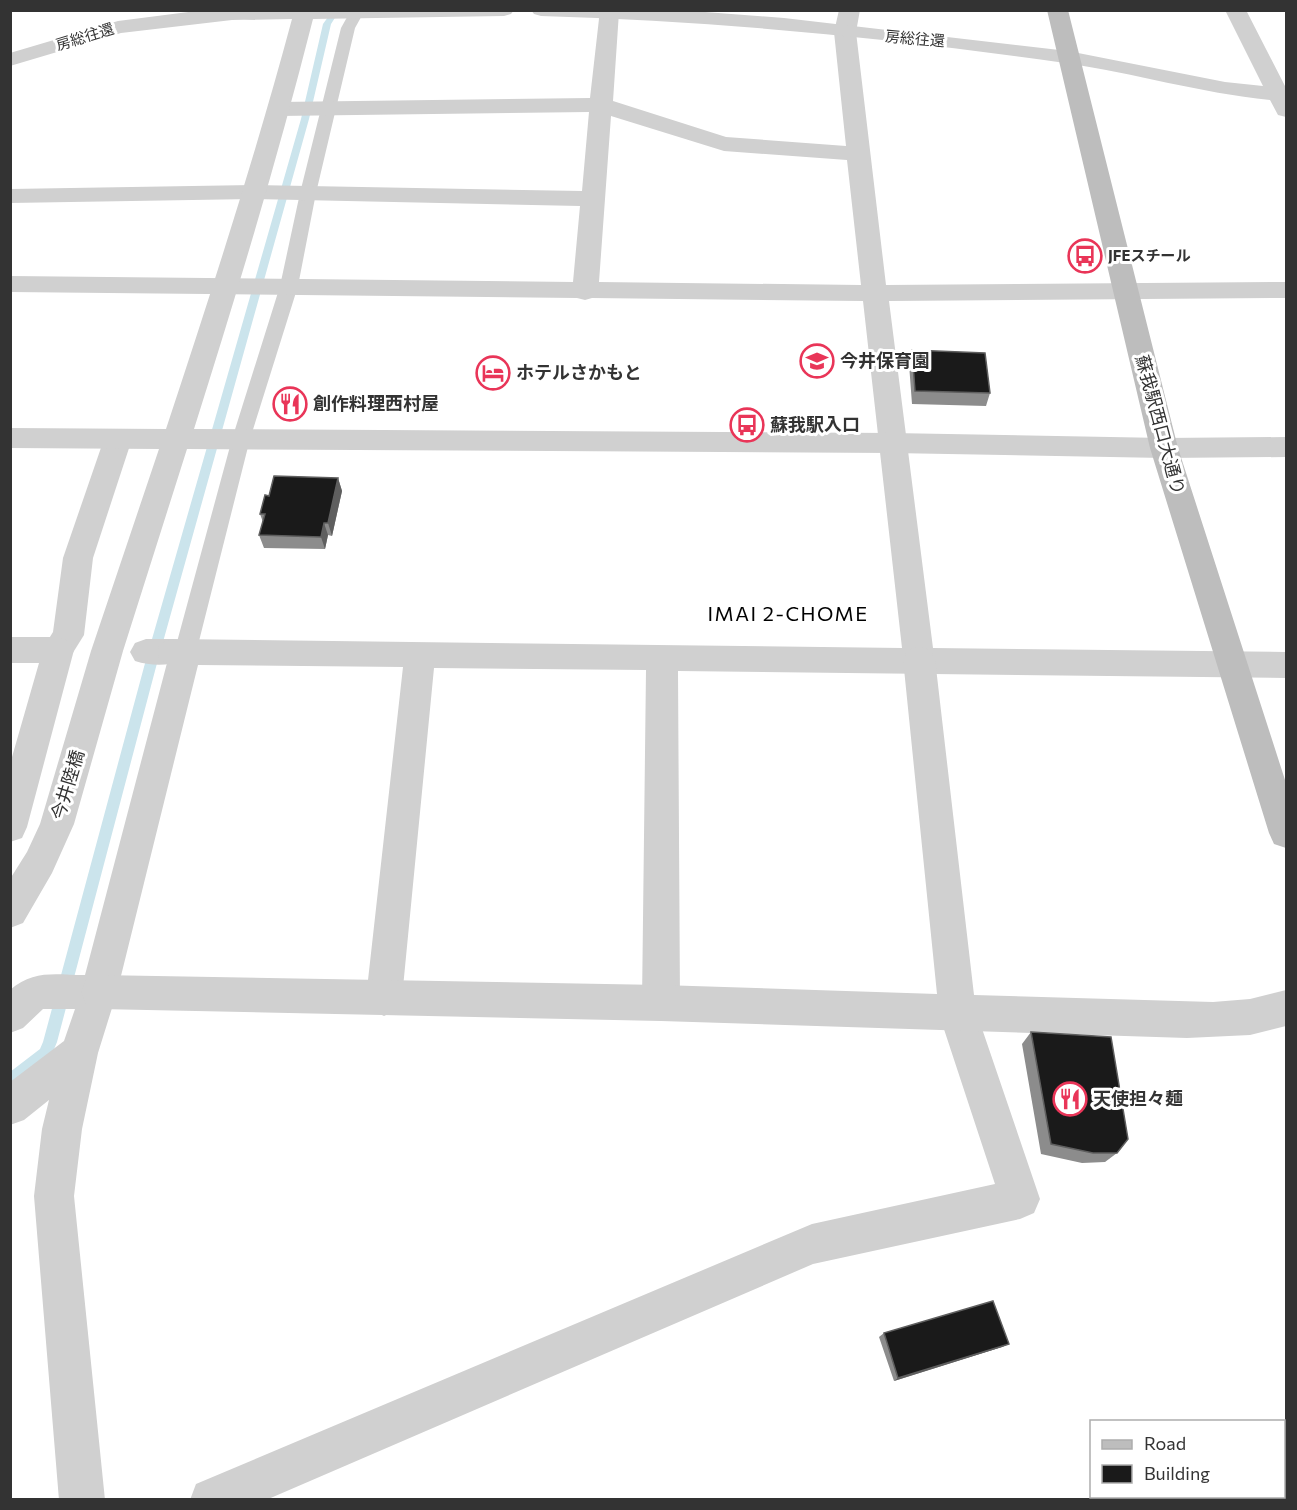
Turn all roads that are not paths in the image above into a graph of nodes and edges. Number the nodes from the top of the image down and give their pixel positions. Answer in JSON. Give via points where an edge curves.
{"nodes":[{"id":1,"x":504,"y":10,"type":"edge"},
{"id":2,"x":541,"y":10,"type":"edge"},
{"id":3,"x":1057,"y":10,"type":"edge"},
{"id":4,"x":1236,"y":10,"type":"edge"},
{"id":5,"x":304,"y":12,"type":"edge"},
{"id":6,"x":356,"y":12,"type":"edge"},
{"id":7,"x":609,"y":12,"type":"junction"},
{"id":8,"x":848,"y":21,"type":"edge"},
{"id":9,"x":1068,"y":57,"type":"junction"},
{"id":10,"x":10,"y":60,"type":"edge"},
{"id":11,"x":1284,"y":100,"type":"edge"},
{"id":12,"x":601,"y":105,"type":"junction"},
{"id":13,"x":279,"y":109,"type":"junction"},
{"id":14,"x":329,"y":109,"type":"junction"},
{"id":15,"x":858,"y":154,"type":"junction"},
{"id":16,"x":253,"y":192,"type":"junction"},
{"id":17,"x":308,"y":193,"type":"junction"},
{"id":18,"x":10,"y":196,"type":"edge"},
{"id":19,"x":592,"y":199,"type":"junction"},
{"id":20,"x":10,"y":284,"type":"edge"},
{"id":21,"x":227,"y":285,"type":"junction"},
{"id":22,"x":289,"y":286,"type":"junction"},
{"id":23,"x":1287,"y":290,"type":"edge"},
{"id":24,"x":1125,"y":291,"type":"junction"},
{"id":25,"x":585,"y":292,"type":"junction"},
{"id":26,"x":875,"y":293,"type":"junction"},
{"id":27,"x":10,"y":438,"type":"edge"},
{"id":28,"x":118,"y":439,"type":"junction"},
{"id":29,"x":177,"y":439,"type":"junction"},
{"id":30,"x":241,"y":439,"type":"junction"},
{"id":31,"x":892,"y":444,"type":"junction"},
{"id":32,"x":1287,"y":447,"type":"edge"},
{"id":33,"x":1164,"y":448,"type":"junction"},
{"id":34,"x":10,"y":650,"type":"edge"},
{"id":35,"x":58,"y":650,"type":"junction"},
{"id":36,"x":168,"y":652,"type":"junction"},
{"id":37,"x":420,"y":655,"type":"junction"},
{"id":38,"x":662,"y":657,"type":"junction"},
{"id":39,"x":919,"y":659,"type":"junction"},
{"id":40,"x":1231,"y":664,"type":"junction"},
{"id":41,"x":1287,"y":665,"type":"edge"},
{"id":42,"x":10,"y":827,"type":"edge"},
{"id":43,"x":1287,"y":833,"type":"edge"},
{"id":44,"x":10,"y":912,"type":"edge"},
{"id":45,"x":99,"y":992,"type":"junction"},
{"id":46,"x":384,"y":998,"type":"junction"},
{"id":47,"x":23,"y":1003,"type":"edge"},
{"id":48,"x":661,"y":1003,"type":"junction"},
{"id":49,"x":1287,"y":1008,"type":"edge"},
{"id":50,"x":957,"y":1011,"type":"junction"},
{"id":51,"x":79,"y":1053,"type":"junction"},
{"id":52,"x":10,"y":1106,"type":"edge"},
{"id":53,"x":82,"y":1500,"type":"edge"},
{"id":54,"x":212,"y":1500,"type":"edge"}],
"edges":[{"from":1,"to":6,"type":"street"},
{"from":2,"to":7,"type":"street","name":"房総往還"},
{"from":3,"to":9,"type":"main road","name":"蘇我駅西口大通り"},
{"from":4,"to":11,"type":"street"},
{"from":5,"to":6,"type":"street","name":"房総往還"},
{"from":5,"to":10,"type":"street","name":"房総往還","via":[[118,27]]},
{"from":5,"to":13,"type":"street","name":"今井陸橋"},
{"from":6,"to":14,"type":"lane","via":[[348,28]]},
{"from":7,"to":8,"type":"street","name":"房総往還","via":[[784,24]]},
{"from":7,"to":12,"type":"street"},
{"from":8,"to":9,"type":"street","name":"房総往還","via":[[954,42]]},
{"from":8,"to":15,"type":"street"},
{"from":9,"to":11,"type":"street","name":"房総往還"},
{"from":9,"to":24,"type":"main road","name":"蘇我駅西口大通り"},
{"from":12,"to":14,"type":"street"},
{"from":12,"to":15,"type":"street","via":[[724,144]]},
{"from":12,"to":19,"type":"street"},
{"from":13,"to":14,"type":"street"},
{"from":13,"to":16,"type":"street","name":"今井陸橋"},
{"from":14,"to":17,"type":"lane"},
{"from":15,"to":26,"type":"street"},
{"from":16,"to":17,"type":"street"},
{"from":16,"to":18,"type":"street"},
{"from":16,"to":21,"type":"street","name":"今井陸橋"},
{"from":17,"to":19,"type":"street"},
{"from":17,"to":22,"type":"lane"},
{"from":19,"to":25,"type":"street"},
{"from":20,"to":21,"type":"street"},
{"from":21,"to":22,"type":"street"},
{"from":21,"to":29,"type":"street","name":"今井陸橋"},
{"from":22,"to":25,"type":"street"},
{"from":22,"to":30,"type":"lane"},
{"from":23,"to":24,"type":"street"},
{"from":24,"to":26,"type":"street"},
{"from":24,"to":33,"type":"main road","name":"蘇我駅西口大通り"},
{"from":25,"to":26,"type":"street"},
{"from":26,"to":31,"type":"street"},
{"from":27,"to":28,"type":"street"},
{"from":28,"to":29,"type":"street"},
{"from":28,"to":35,"type":"street","via":[[78,558],[69,634]]},
{"from":29,"to":30,"type":"street"},
{"from":29,"to":44,"type":"street","name":"今井陸橋","via":[[107,651],[57,824]]},
{"from":30,"to":31,"type":"street"},
{"from":30,"to":36,"type":"lane"},
{"from":31,"to":33,"type":"street"},
{"from":31,"to":39,"type":"street"},
{"from":32,"to":33,"type":"street"},
{"from":33,"to":40,"type":"main road","name":"蘇我駅西口大通り"},
{"from":34,"to":35,"type":"street"},
{"from":35,"to":42,"type":"street"},
{"from":36,"to":37,"type":"street"},
{"from":36,"to":45,"type":"street"},
{"from":37,"to":38,"type":"street"},
{"from":37,"to":46,"type":"street"},
{"from":38,"to":39,"type":"street"},
{"from":38,"to":48,"type":"street"},
{"from":39,"to":40,"type":"street"},
{"from":39,"to":50,"type":"street"},
{"from":40,"to":41,"type":"street"},
{"from":40,"to":43,"type":"main road","name":"蘇我駅西口大通り"},
{"from":45,"to":46,"type":"street"},
{"from":45,"to":47,"type":"street"},
{"from":45,"to":51,"type":"street"},
{"from":46,"to":48,"type":"street"},
{"from":48,"to":50,"type":"street"},
{"from":49,"to":50,"type":"street","via":[[1264,1016],[1229,1020]]},
{"from":50,"to":54,"type":"street","via":[[1020,1199],[812,1244]]},
{"from":51,"to":52,"type":"street"},
{"from":51,"to":53,"type":"street","via":[[62,1129],[54,1196]]}]}
